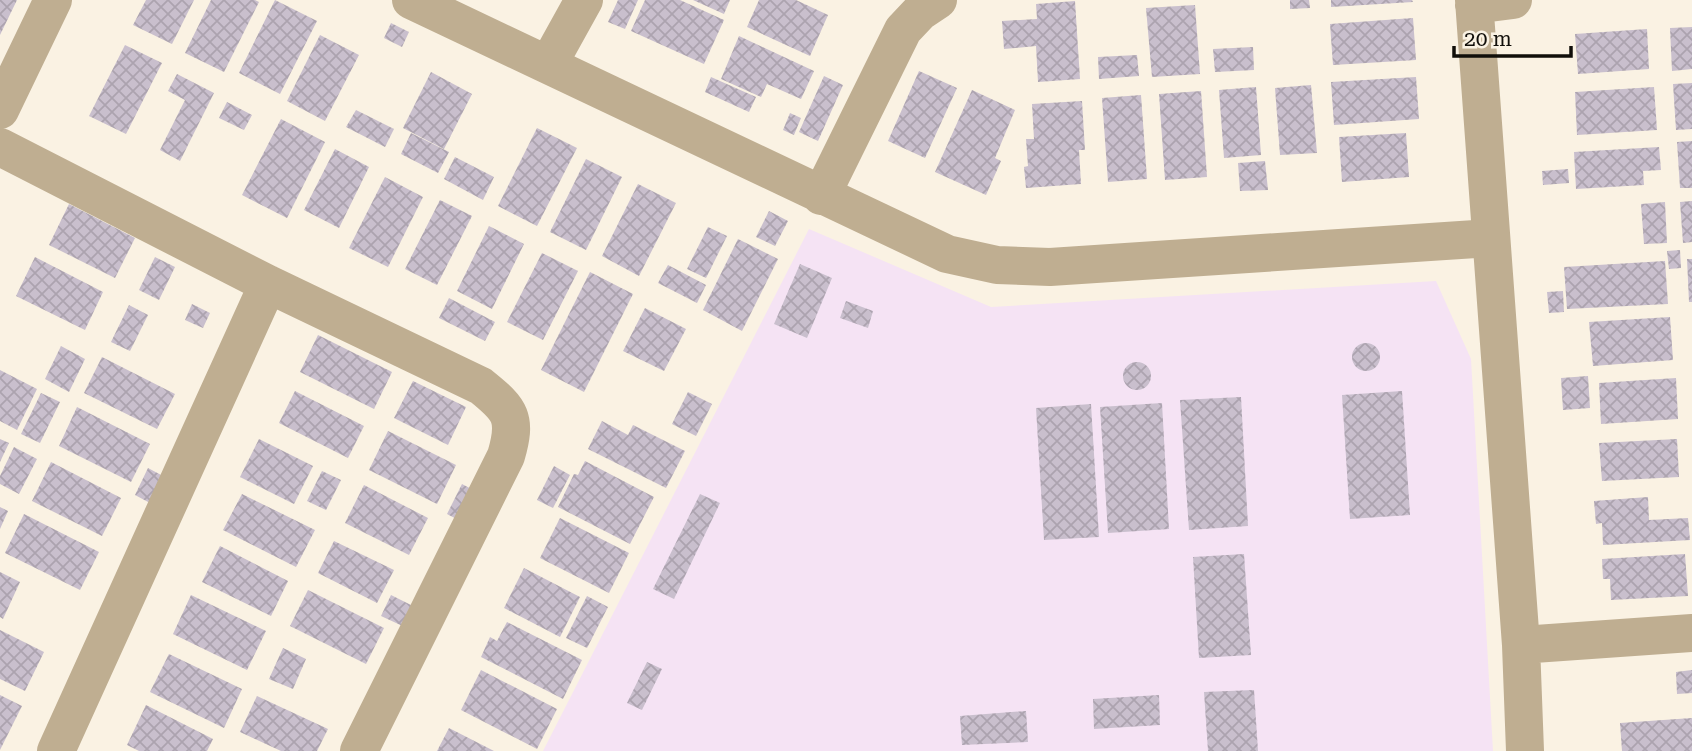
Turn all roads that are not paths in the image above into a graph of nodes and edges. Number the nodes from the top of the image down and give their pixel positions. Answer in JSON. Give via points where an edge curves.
{"nodes":[{"id":1,"x":53,"y":0,"type":"edge"},
{"id":2,"x":411,"y":0,"type":"edge"},
{"id":3,"x":584,"y":0,"type":"edge"},
{"id":4,"x":939,"y":0,"type":"edge"},
{"id":5,"x":1513,"y":0,"type":"edge"},
{"id":6,"x":1474,"y":2,"type":"edge"},
{"id":7,"x":548,"y":65,"type":"junction"},
{"id":8,"x":0,"y":110,"type":"edge"},
{"id":9,"x":0,"y":147,"type":"edge"},
{"id":10,"x":821,"y":195,"type":"junction"},
{"id":11,"x":1491,"y":238,"type":"junction"},
{"id":12,"x":268,"y":284,"type":"junction"},
{"id":13,"x":1692,"y":633,"type":"edge"},
{"id":14,"x":1521,"y":645,"type":"junction"},
{"id":15,"x":56,"y":751,"type":"edge"},
{"id":16,"x":359,"y":751,"type":"edge"},
{"id":17,"x":1525,"y":751,"type":"edge"}],
"edges":[{"from":1,"to":8,"type":"street"},
{"from":2,"to":7,"type":"street"},
{"from":3,"to":7,"type":"street"},
{"from":4,"to":10,"type":"street","via":[[903,30]]},
{"from":5,"to":6,"type":"street"},
{"from":6,"to":11,"type":"street"},
{"from":7,"to":10,"type":"street"},
{"from":9,"to":12,"type":"street"},
{"from":10,"to":11,"type":"street","via":[[947,254],[997,265],[1050,267]]},
{"from":11,"to":14,"type":"street"},
{"from":12,"to":15,"type":"street"},
{"from":12,"to":16,"type":"street","via":[[481,386],[501,402],[510,419],[506,456]]},
{"from":13,"to":14,"type":"street"},
{"from":14,"to":17,"type":"street"}]}
